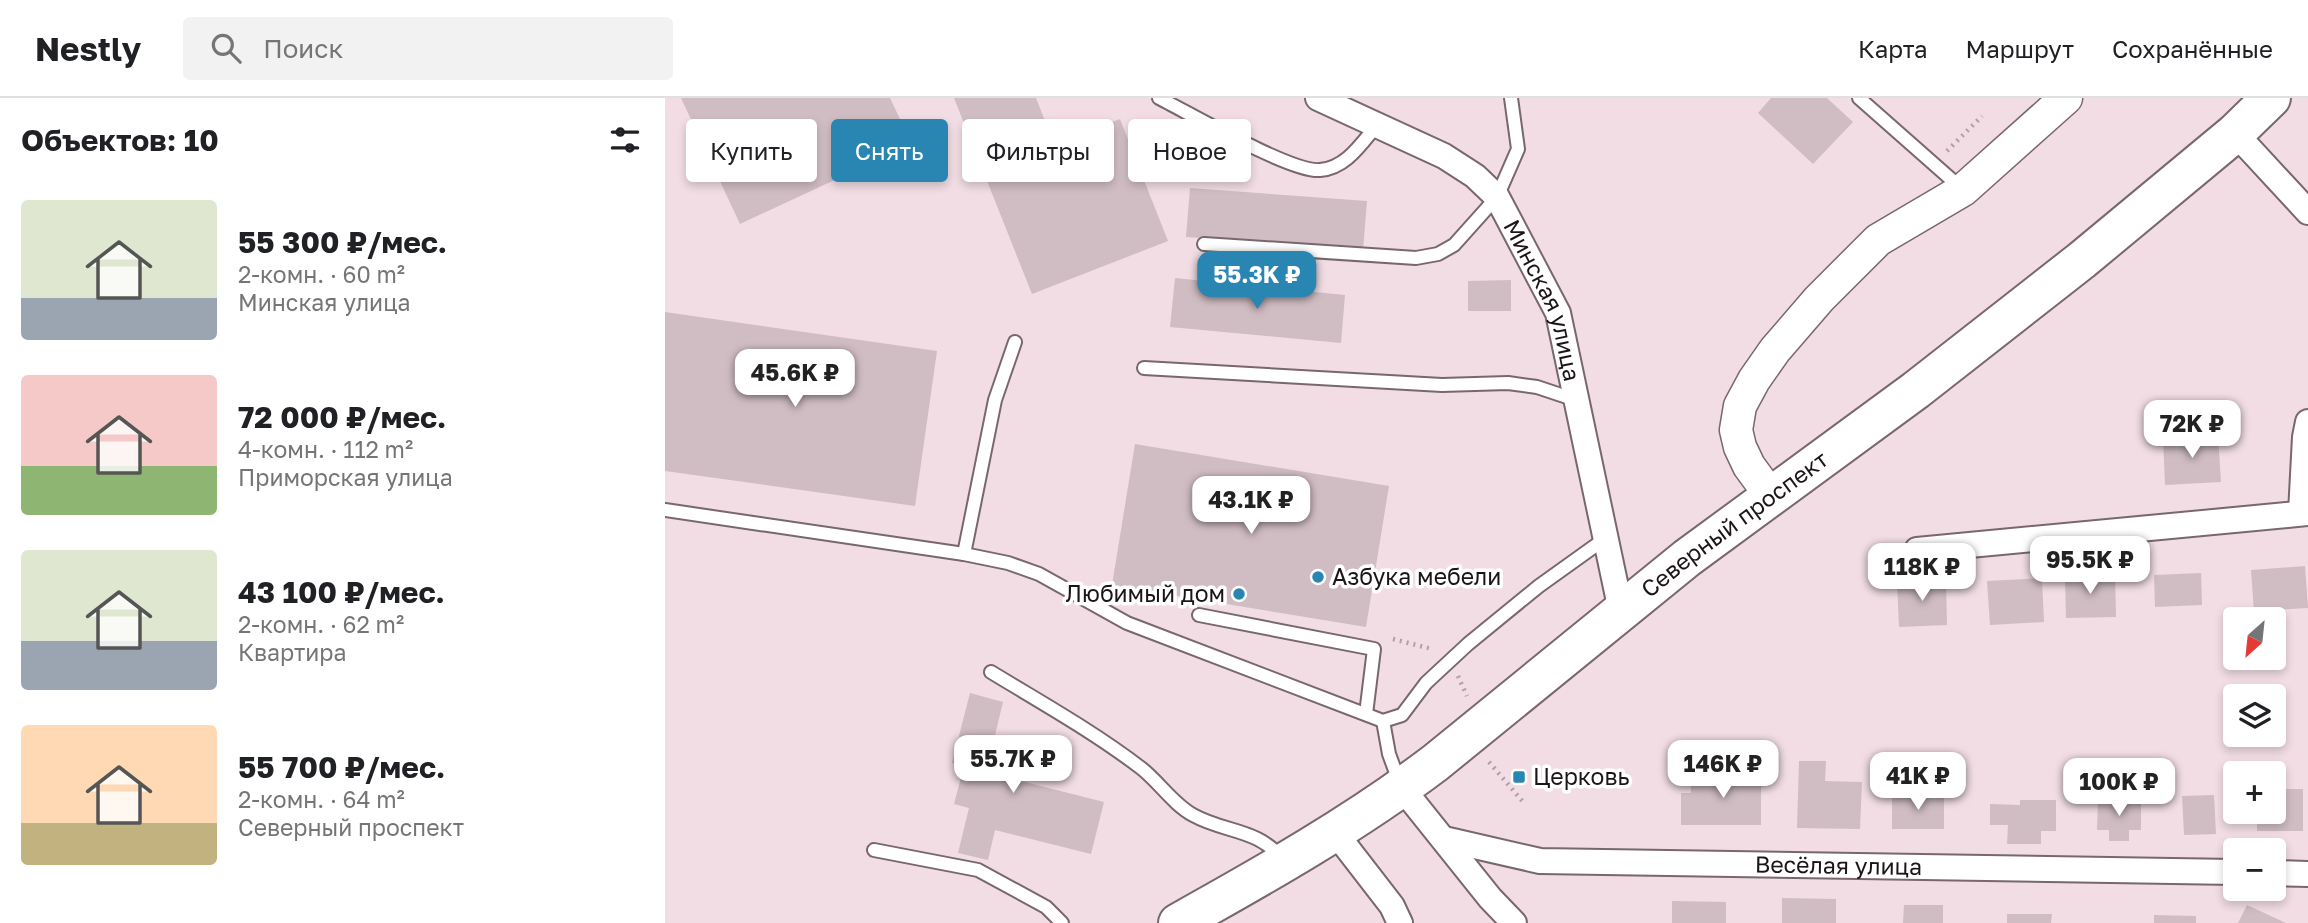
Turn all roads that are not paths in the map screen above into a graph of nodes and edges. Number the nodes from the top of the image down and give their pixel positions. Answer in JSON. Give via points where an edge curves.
{"nodes":[{"id":1,"x":1159,"y":98,"type":"edge"},
{"id":2,"x":1318,"y":98,"type":"edge"},
{"id":3,"x":1511,"y":98,"type":"edge"},
{"id":4,"x":1859,"y":98,"type":"edge"},
{"id":5,"x":2066,"y":98,"type":"edge"},
{"id":6,"x":2271,"y":98,"type":"edge"},
{"id":7,"x":1377,"y":125,"type":"junction"},
{"id":8,"x":2235,"y":133,"type":"junction"},
{"id":9,"x":1963,"y":190,"type":"junction"},
{"id":10,"x":1497,"y":197,"type":"junction"},
{"id":11,"x":2308,"y":212,"type":"edge"},
{"id":12,"x":1204,"y":244,"type":"dead end"},
{"id":13,"x":1015,"y":342,"type":"dead end"},
{"id":14,"x":1144,"y":368,"type":"dead end"},
{"id":15,"x":1576,"y":400,"type":"junction"},
{"id":16,"x":2308,"y":422,"type":"edge"},
{"id":17,"x":1771,"y":496,"type":"junction"},
{"id":18,"x":665,"y":510,"type":"edge"},
{"id":19,"x":2304,"y":513,"type":"edge"},
{"id":20,"x":1606,"y":538,"type":"junction"},
{"id":21,"x":1917,"y":550,"type":"dead end"},
{"id":22,"x":964,"y":554,"type":"junction"},
{"id":23,"x":1621,"y":611,"type":"junction"},
{"id":24,"x":1199,"y":615,"type":"dead end"},
{"id":25,"x":991,"y":672,"type":"dead end"},
{"id":26,"x":1366,"y":714,"type":"junction"},
{"id":27,"x":1384,"y":721,"type":"junction"},
{"id":28,"x":1402,"y":788,"type":"junction"},
{"id":29,"x":1334,"y":831,"type":"junction"},
{"id":30,"x":1444,"y":839,"type":"junction"},
{"id":31,"x":874,"y":850,"type":"dead end"},
{"id":32,"x":1285,"y":863,"type":"junction"},
{"id":33,"x":2223,"y":872,"type":"edge"},
{"id":34,"x":2286,"y":873,"type":"edge"},
{"id":35,"x":2308,"y":874,"type":"edge"},
{"id":36,"x":1062,"y":923,"type":"edge"},
{"id":37,"x":1178,"y":923,"type":"edge"},
{"id":38,"x":1400,"y":923,"type":"edge"},
{"id":39,"x":1514,"y":923,"type":"edge"}],
"edges":[{"from":1,"to":7,"type":"lane","via":[[1305,169],[1321,170],[1350,158]]},
{"from":2,"to":7,"type":"street","name":"Минская улица"},
{"from":3,"to":10,"type":"lane","via":[[1518,149]]},
{"from":4,"to":9,"type":"lane"},
{"from":5,"to":9,"type":"street"},
{"from":6,"to":8,"type":"main road","name":"Северный проспект"},
{"from":7,"to":10,"type":"street","name":"Минская улица","via":[[1444,156]]},
{"from":8,"to":11,"type":"street"},
{"from":8,"to":17,"type":"main road","name":"Северный проспект","via":[[2082,260]]},
{"from":9,"to":17,"type":"street","via":[[1878,240],[1819,299],[1754,380],[1740,406],[1736,430],[1749,466]]},
{"from":10,"to":12,"type":"lane","via":[[1454,245],[1416,258]]},
{"from":10,"to":15,"type":"street","name":"Минская улица","via":[[1557,313]]},
{"from":13,"to":22,"type":"lane","via":[[995,400]]},
{"from":14,"to":15,"type":"lane","via":[[1442,384],[1507,383]]},
{"from":15,"to":20,"type":"street","name":"Минская улица"},
{"from":16,"to":19,"type":"street"},
{"from":17,"to":23,"type":"main road","name":"Северный проспект"},
{"from":18,"to":22,"type":"lane"},
{"from":19,"to":21,"type":"street"},
{"from":20,"to":23,"type":"street","name":"Минская улица"},
{"from":20,"to":27,"type":"lane","via":[[1468,644],[1426,683],[1402,715]]},
{"from":22,"to":26,"type":"lane","via":[[1039,574],[1127,623]]},
{"from":23,"to":28,"type":"main road","name":"Северный проспект"},
{"from":24,"to":26,"type":"lane","via":[[1374,649]]},
{"from":25,"to":32,"type":"lane","via":[[1106,743],[1191,814],[1255,837],[1272,846]]},
{"from":26,"to":27,"type":"lane"},
{"from":27,"to":28,"type":"lane","via":[[1389,754]]},
{"from":28,"to":29,"type":"main road","name":"Северный проспект"},
{"from":28,"to":30,"type":"street"},
{"from":29,"to":32,"type":"main road","name":"Северный проспект"},
{"from":29,"to":38,"type":"street"},
{"from":30,"to":33,"type":"street","name":"Весёлая улица","via":[[1540,861]]},
{"from":30,"to":39,"type":"street"},
{"from":31,"to":36,"type":"lane","via":[[978,870],[1046,907]]},
{"from":32,"to":37,"type":"main road","name":"Северный проспект"},
{"from":34,"to":35,"type":"street"}]}
